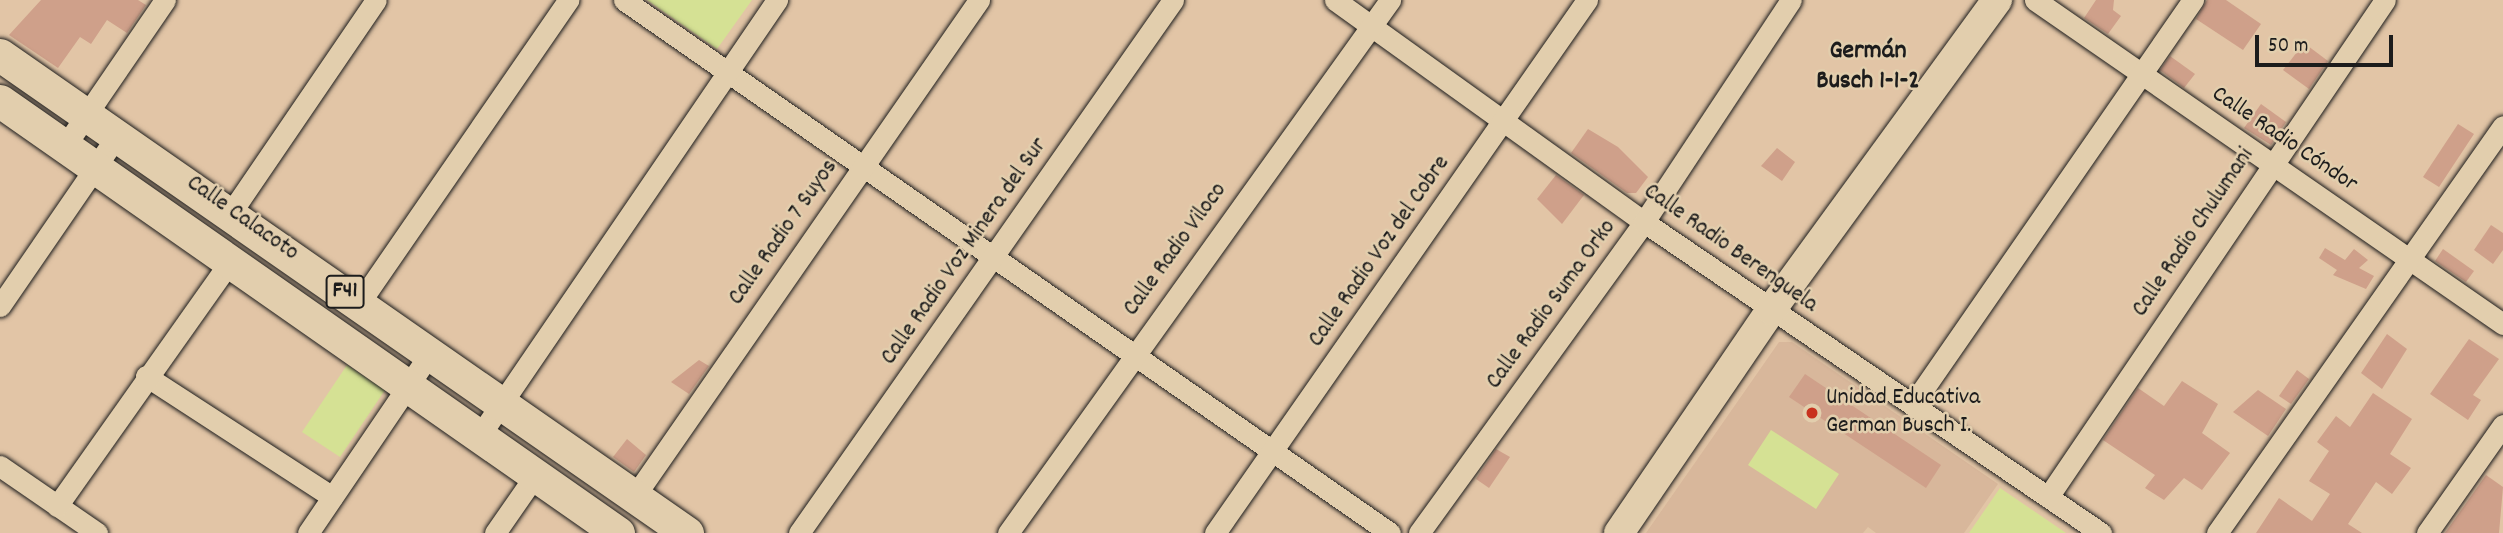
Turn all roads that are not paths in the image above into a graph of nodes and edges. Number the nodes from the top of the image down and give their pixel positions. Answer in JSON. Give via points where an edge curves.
{"nodes":[{"id":1,"x":165,"y":0,"type":"edge"},
{"id":2,"x":376,"y":0,"type":"edge"},
{"id":3,"x":568,"y":0,"type":"edge"},
{"id":4,"x":624,"y":0,"type":"edge"},
{"id":5,"x":777,"y":0,"type":"edge"},
{"id":6,"x":979,"y":0,"type":"edge"},
{"id":7,"x":1173,"y":0,"type":"edge"},
{"id":8,"x":1335,"y":0,"type":"edge"},
{"id":9,"x":1390,"y":0,"type":"edge"},
{"id":10,"x":1587,"y":0,"type":"edge"},
{"id":11,"x":1791,"y":0,"type":"edge"},
{"id":12,"x":1997,"y":0,"type":"edge"},
{"id":13,"x":2035,"y":0,"type":"edge"},
{"id":14,"x":2193,"y":0,"type":"edge"},
{"id":15,"x":2385,"y":0,"type":"edge"},
{"id":16,"x":1372,"y":26,"type":"junction"},
{"id":17,"x":0,"y":55,"type":"edge"},
{"id":18,"x":725,"y":72,"type":"junction"},
{"id":19,"x":2140,"y":73,"type":"junction"},
{"id":20,"x":0,"y":101,"type":"edge"},
{"id":21,"x":86,"y":113,"type":"junction"},
{"id":22,"x":1503,"y":120,"type":"junction"},
{"id":23,"x":2503,"y":126,"type":"edge"},
{"id":24,"x":118,"y":134,"type":"junction"},
{"id":25,"x":65,"y":146,"type":"junction"},
{"id":26,"x":864,"y":164,"type":"junction"},
{"id":27,"x":2271,"y":165,"type":"junction"},
{"id":28,"x":96,"y":167,"type":"junction"},
{"id":29,"x":232,"y":211,"type":"junction"},
{"id":30,"x":1644,"y":222,"type":"junction"},
{"id":31,"x":994,"y":257,"type":"junction"},
{"id":32,"x":2410,"y":258,"type":"junction"},
{"id":33,"x":230,"y":261,"type":"junction"},
{"id":34,"x":360,"y":302,"type":"junction"},
{"id":35,"x":0,"y":306,"type":"edge"},
{"id":36,"x":1771,"y":310,"type":"junction"},
{"id":37,"x":2503,"y":324,"type":"edge"},
{"id":38,"x":431,"y":352,"type":"junction"},
{"id":39,"x":1131,"y":355,"type":"junction"},
{"id":40,"x":146,"y":376,"type":"junction"},
{"id":41,"x":409,"y":385,"type":"junction"},
{"id":42,"x":503,"y":402,"type":"junction"},
{"id":43,"x":1913,"y":404,"type":"junction"},
{"id":44,"x":2503,"y":425,"type":"edge"},
{"id":45,"x":480,"y":435,"type":"junction"},
{"id":46,"x":1273,"y":452,"type":"junction"},
{"id":47,"x":0,"y":466,"type":"edge"},
{"id":48,"x":536,"y":474,"type":"junction"},
{"id":49,"x":332,"y":497,"type":"junction"},
{"id":50,"x":634,"y":497,"type":"junction"},
{"id":51,"x":2048,"y":497,"type":"junction"},
{"id":52,"x":57,"y":506,"type":"junction"},
{"id":53,"x":97,"y":533,"type":"edge"},
{"id":54,"x":308,"y":533,"type":"edge"},
{"id":55,"x":495,"y":533,"type":"edge"},
{"id":56,"x":618,"y":533,"type":"edge"},
{"id":57,"x":687,"y":533,"type":"edge"},
{"id":58,"x":799,"y":533,"type":"edge"},
{"id":59,"x":1008,"y":533,"type":"edge"},
{"id":60,"x":1215,"y":533,"type":"edge"},
{"id":61,"x":1390,"y":533,"type":"edge"},
{"id":62,"x":1419,"y":533,"type":"edge"},
{"id":63,"x":1619,"y":533,"type":"edge"},
{"id":64,"x":2101,"y":533,"type":"edge"},
{"id":65,"x":2217,"y":533,"type":"edge"},
{"id":66,"x":2427,"y":533,"type":"edge"}],
"edges":[{"from":1,"to":21,"type":"street"},
{"from":2,"to":29,"type":"street"},
{"from":3,"to":34,"type":"street"},
{"from":4,"to":18,"type":"street"},
{"from":5,"to":18,"type":"street"},
{"from":6,"to":26,"type":"street","name":"Calle Radio 7 Suyos"},
{"from":7,"to":31,"type":"street","name":"Calle Radio Voz Minera del Sur"},
{"from":8,"to":16,"type":"street","name":"Calle Radio Berenguela"},
{"from":9,"to":16,"type":"street","name":"Calle Radio Viloco"},
{"from":10,"to":22,"type":"street","name":"Calle Radio Voz del Cobre"},
{"from":11,"to":30,"type":"street","name":"Calle Radio Suma Orko"},
{"from":12,"to":36,"type":"street"},
{"from":13,"to":19,"type":"street","name":"Calle Radio Cóndor"},
{"from":14,"to":19,"type":"street"},
{"from":15,"to":27,"type":"street","name":"Calle Radio Chulumani"},
{"from":16,"to":22,"type":"street","name":"Calle Radio Berenguela"},
{"from":16,"to":39,"type":"street","name":"Calle Radio Viloco"},
{"from":17,"to":21,"type":"main road","name":"Calle Calacoto","number":"F41"},
{"from":18,"to":26,"type":"street"},
{"from":18,"to":42,"type":"street"},
{"from":19,"to":27,"type":"street","name":"Calle Radio Cóndor"},
{"from":19,"to":43,"type":"street"},
{"from":20,"to":25,"type":"main road","name":"Calle Calacoto","number":"F41"},
{"from":21,"to":24,"type":"main road","name":"Calle Calacoto","number":"F41"},
{"from":21,"to":25,"type":"street"},
{"from":22,"to":30,"type":"street","name":"Calle Radio Berenguela"},
{"from":22,"to":46,"type":"street","name":"Calle Radio Voz del Cobre"},
{"from":23,"to":32,"type":"street"},
{"from":24,"to":28,"type":"street"},
{"from":24,"to":29,"type":"main road","name":"Calle Calacoto","number":"F41"},
{"from":25,"to":28,"type":"main road","name":"Calle Calacoto","number":"F41"},
{"from":26,"to":31,"type":"street"},
{"from":26,"to":50,"type":"street","name":"Calle Radio 7 Suyos"},
{"from":27,"to":32,"type":"street","name":"Calle Radio Cóndor"},
{"from":27,"to":51,"type":"street","name":"Calle Radio Chulumani"},
{"from":28,"to":33,"type":"main road","name":"Calle Calacoto","number":"F41"},
{"from":28,"to":35,"type":"street"},
{"from":29,"to":34,"type":"main road","name":"Calle Calacoto","number":"F41"},
{"from":30,"to":36,"type":"street","name":"Calle Radio Berenguela"},
{"from":30,"to":62,"type":"street","name":"Calle Radio Suma Orko"},
{"from":31,"to":39,"type":"street"},
{"from":31,"to":58,"type":"street","name":"Calle Radio Voz Minera del Sur"},
{"from":32,"to":37,"type":"street","name":"Calle Radio Cóndor"},
{"from":32,"to":65,"type":"street"},
{"from":33,"to":40,"type":"street"},
{"from":33,"to":41,"type":"main road","name":"Calle Calacoto","number":"F41"},
{"from":34,"to":38,"type":"main road","name":"Calle Calacoto","number":"F41"},
{"from":36,"to":43,"type":"street","name":"Calle Radio Berenguela"},
{"from":36,"to":63,"type":"street"},
{"from":38,"to":41,"type":"street"},
{"from":38,"to":42,"type":"main road","name":"Calle Calacoto","number":"F41"},
{"from":39,"to":46,"type":"street"},
{"from":39,"to":59,"type":"street","name":"Calle Radio Viloco"},
{"from":40,"to":49,"type":"street"},
{"from":40,"to":52,"type":"street"},
{"from":41,"to":45,"type":"main road","name":"Calle Calacoto","number":"F41"},
{"from":41,"to":49,"type":"street"},
{"from":42,"to":45,"type":"street"},
{"from":42,"to":50,"type":"main road","name":"Calle Calacoto","number":"F41"},
{"from":43,"to":51,"type":"street","name":"Calle Radio Berenguela"},
{"from":44,"to":66,"type":"street"},
{"from":45,"to":48,"type":"main road","name":"Calle Calacoto","number":"F41"},
{"from":46,"to":60,"type":"street","name":"Calle Radio Voz del Cobre"},
{"from":46,"to":61,"type":"street"},
{"from":47,"to":52,"type":"street"},
{"from":48,"to":55,"type":"street"},
{"from":48,"to":56,"type":"main road","name":"Calle Calacoto","number":"F41"},
{"from":49,"to":54,"type":"street"},
{"from":50,"to":57,"type":"main road","name":"Calle Calacoto","number":"F41"},
{"from":51,"to":64,"type":"street","name":"Calle Radio Berenguela"},
{"from":52,"to":53,"type":"street"}]}
